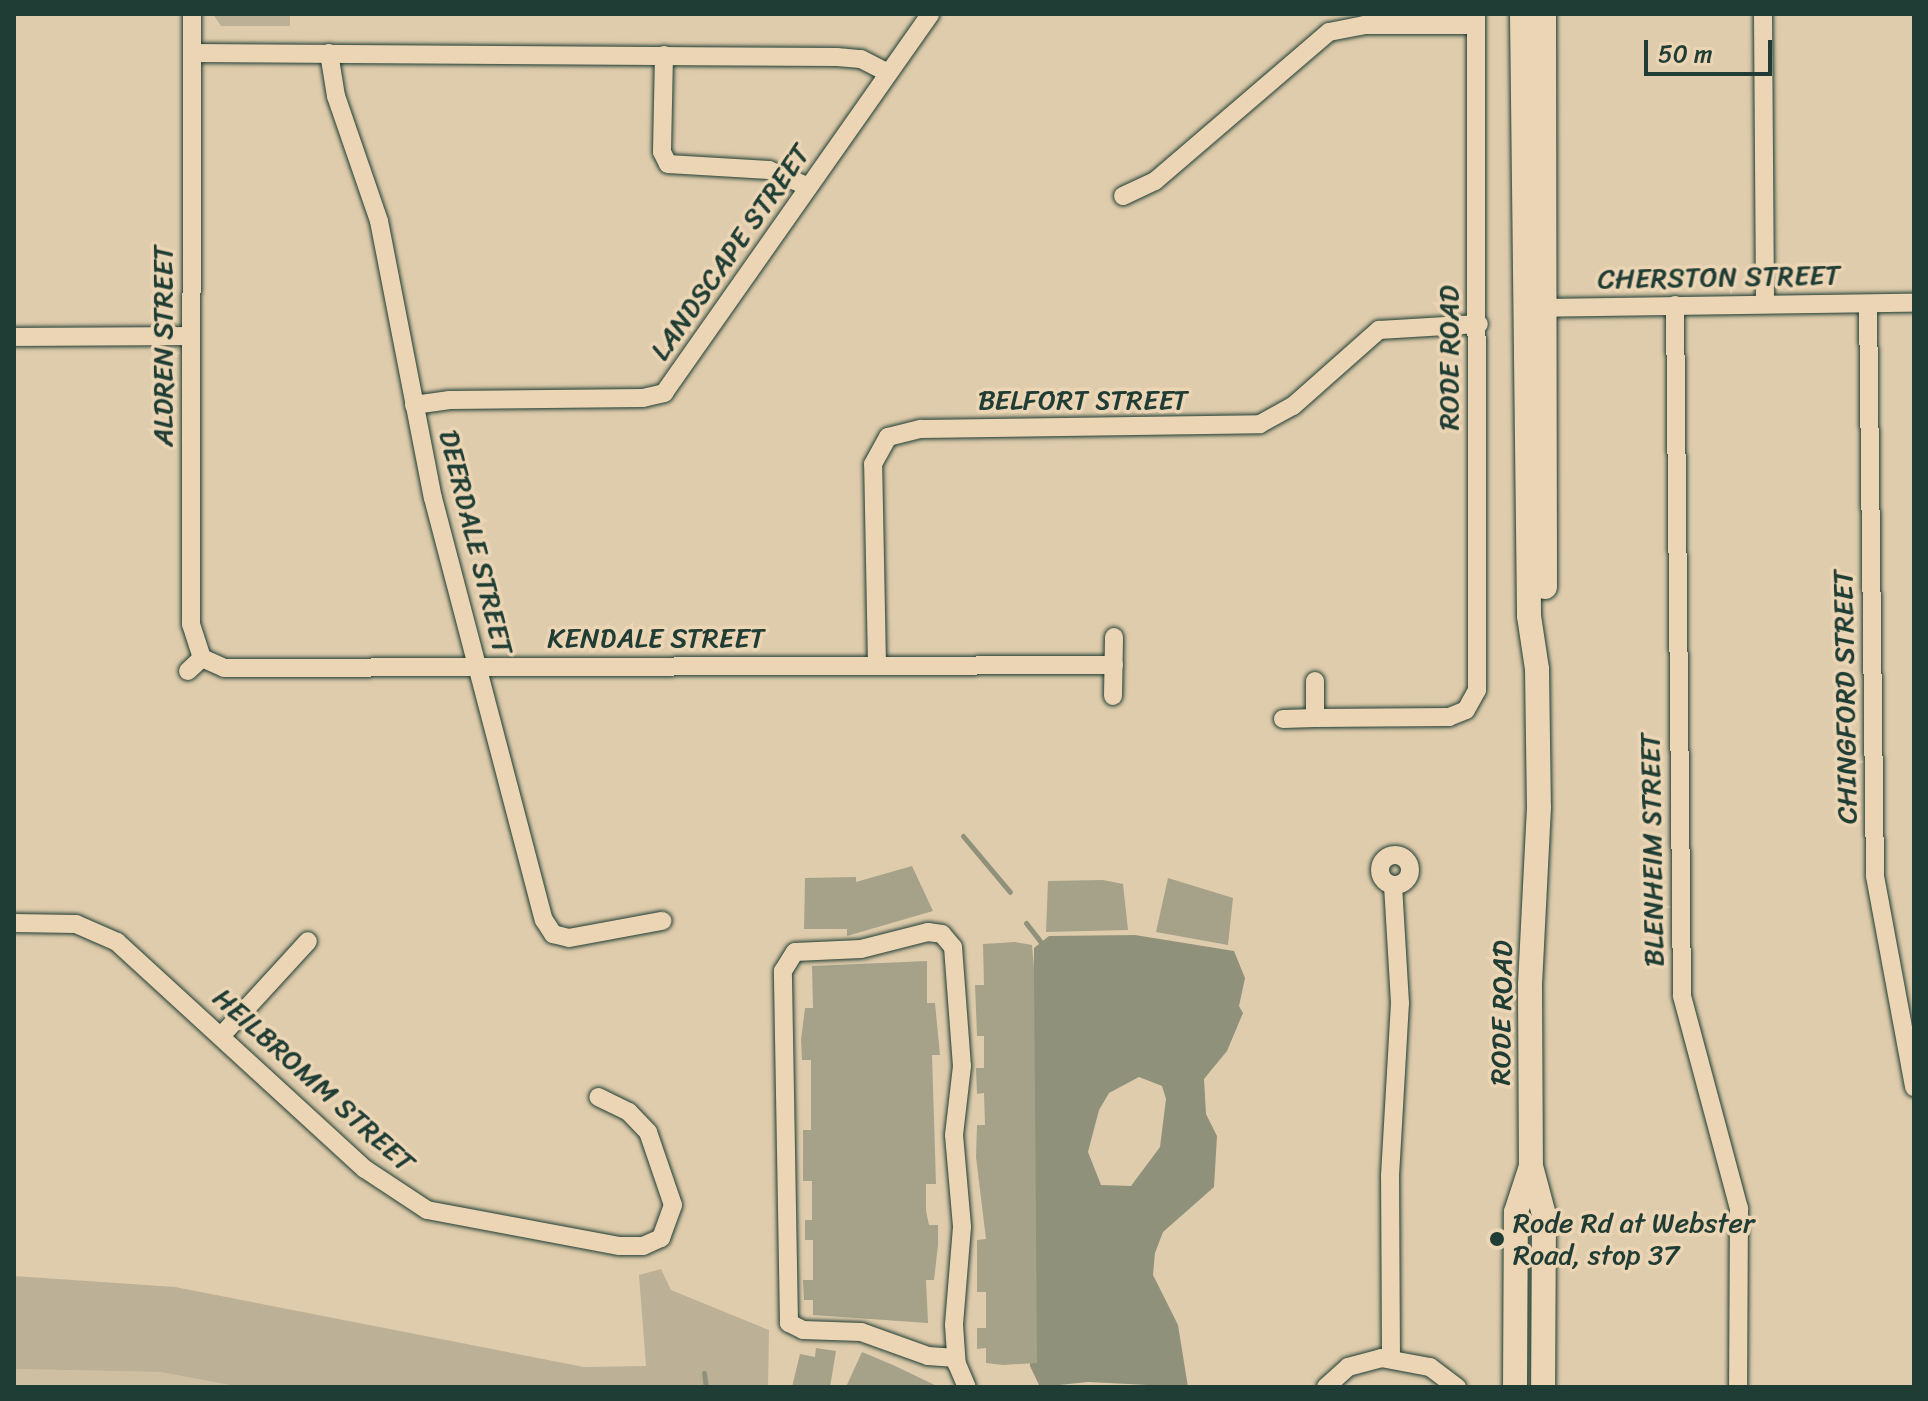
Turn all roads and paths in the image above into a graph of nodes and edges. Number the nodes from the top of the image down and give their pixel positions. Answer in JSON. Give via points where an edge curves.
{"nodes":[{"id":1,"x":192,"y":14,"type":"edge"},
{"id":2,"x":930,"y":14,"type":"edge"},
{"id":3,"x":1522,"y":14,"type":"edge"},
{"id":4,"x":1544,"y":14,"type":"edge"},
{"id":5,"x":1763,"y":14,"type":"edge"},
{"id":6,"x":1476,"y":19,"type":"edge"},
{"id":7,"x":192,"y":53,"type":"junction"},
{"id":8,"x":329,"y":53,"type":"junction"},
{"id":9,"x":664,"y":55,"type":"junction"},
{"id":10,"x":887,"y":72,"type":"junction"},
{"id":11,"x":809,"y":187,"type":"junction"},
{"id":12,"x":1123,"y":196,"type":"dead end"},
{"id":13,"x":1765,"y":302,"type":"junction"},
{"id":14,"x":1914,"y":303,"type":"edge"},
{"id":15,"x":1868,"y":304,"type":"junction"},
{"id":16,"x":1675,"y":305,"type":"junction"},
{"id":17,"x":1534,"y":308,"type":"junction"},
{"id":18,"x":1479,"y":324,"type":"junction"},
{"id":19,"x":191,"y":336,"type":"junction"},
{"id":20,"x":14,"y":337,"type":"edge"},
{"id":21,"x":414,"y":405,"type":"junction"},
{"id":22,"x":1114,"y":637,"type":"dead end"},
{"id":23,"x":195,"y":664,"type":"joint"},
{"id":24,"x":877,"y":665,"type":"junction"},
{"id":25,"x":1114,"y":665,"type":"junction"},
{"id":26,"x":478,"y":667,"type":"junction"},
{"id":27,"x":1315,"y":681,"type":"dead end"},
{"id":28,"x":1113,"y":696,"type":"dead end"},
{"id":29,"x":1315,"y":718,"type":"junction"},
{"id":30,"x":1283,"y":719,"type":"dead end"},
{"id":31,"x":1393,"y":885,"type":"dead end"},
{"id":32,"x":662,"y":921,"type":"dead end"},
{"id":33,"x":14,"y":923,"type":"edge"},
{"id":34,"x":308,"y":941,"type":"dead end"},
{"id":35,"x":222,"y":1035,"type":"junction"},
{"id":36,"x":1910,"y":1046,"type":"edge"},
{"id":37,"x":1914,"y":1087,"type":"edge"},
{"id":38,"x":598,"y":1097,"type":"dead end"},
{"id":39,"x":1531,"y":1166,"type":"junction"},
{"id":40,"x":956,"y":1358,"type":"junction"},
{"id":41,"x":1391,"y":1358,"type":"junction"},
{"id":42,"x":967,"y":1387,"type":"edge"},
{"id":43,"x":1326,"y":1387,"type":"edge"},
{"id":44,"x":1457,"y":1387,"type":"edge"},
{"id":45,"x":1515,"y":1387,"type":"edge"},
{"id":46,"x":1543,"y":1387,"type":"edge"},
{"id":47,"x":1738,"y":1387,"type":"edge"}],
"edges":[{"from":1,"to":7,"type":"street","name":"ALDREN STREET"},
{"from":2,"to":10,"type":"street","name":"LANDSCAPE STREET"},
{"from":3,"to":17,"type":"main road","name":"RODE ROAD"},
{"from":4,"to":17,"type":"main road","name":"RODE ROAD"},
{"from":5,"to":13,"type":"street"},
{"from":6,"to":12,"type":"street","via":[[1329,32],[1155,181]]},
{"from":6,"to":18,"type":"street","name":"RODE ROAD"},
{"from":7,"to":8,"type":"street"},
{"from":7,"to":19,"type":"street","name":"ALDREN STREET"},
{"from":8,"to":9,"type":"street"},
{"from":8,"to":21,"type":"street","name":"DEERDALE STREET","via":[[336,96],[382,233]]},
{"from":9,"to":10,"type":"street","via":[[850,58]]},
{"from":9,"to":11,"type":"street","via":[[662,152],[668,164],[769,170]]},
{"from":10,"to":11,"type":"street","name":"LANDSCAPE STREET"},
{"from":11,"to":21,"type":"street","name":"LANDSCAPE STREET","via":[[664,393]]},
{"from":13,"to":15,"type":"street","name":"CHERSTON STREET"},
{"from":13,"to":16,"type":"street","name":"CHERSTON STREET"},
{"from":14,"to":15,"type":"street","name":"CHERSTON STREET"},
{"from":15,"to":36,"type":"street","name":"CHINGFORD STREET","via":[[1875,876]]},
{"from":16,"to":17,"type":"street","name":"CHERSTON STREET"},
{"from":16,"to":47,"type":"street","name":"BLENHEIM STREET","via":[[1682,996],[1739,1208]]},
{"from":17,"to":39,"type":"main road","name":"RODE ROAD","via":[[1529,616],[1537,669],[1539,807],[1531,959]]},
{"from":18,"to":24,"type":"street","name":"BELFORT STREET","via":[[1379,330],[1293,406],[1260,424],[921,429],[888,437],[873,464]]},
{"from":18,"to":29,"type":"street","name":"RODE ROAD","via":[[1478,684],[1473,702],[1461,713],[1442,718]]},
{"from":19,"to":20,"type":"street"},
{"from":19,"to":23,"type":"street","name":"ALDREN STREET"},
{"from":21,"to":26,"type":"street","name":"DEERDALE STREET"},
{"from":22,"to":25,"type":"street"},
{"from":23,"to":26,"type":"street","name":"KENDALE STREET"},
{"from":24,"to":25,"type":"street","name":"KENDALE STREET"},
{"from":24,"to":26,"type":"street","name":"KENDALE STREET"},
{"from":25,"to":28,"type":"street"},
{"from":26,"to":32,"type":"street","name":"DEERDALE STREET","via":[[549,929],[557,937],[575,938]]},
{"from":27,"to":29,"type":"street"},
{"from":29,"to":30,"type":"street"},
{"from":31,"to":41,"type":"street","via":[[1400,1003],[1390,1176]]},
{"from":33,"to":35,"type":"street","name":"HEILBROMM STREET","via":[[76,924],[101,932]]},
{"from":34,"to":35,"type":"street"},
{"from":35,"to":38,"type":"street","name":"HEILBROMM STREET","via":[[365,1169],[411,1203],[448,1216],[620,1246],[652,1243],[666,1231],[673,1213],[654,1146],[639,1120]]},
{"from":36,"to":37,"type":"street","name":"CHINGFORD STREET"},
{"from":39,"to":45,"type":"main road","name":"RODE ROAD","via":[[1516,1212]]},
{"from":39,"to":46,"type":"main road","name":"RODE ROAD","via":[[1544,1215]]},
{"from":40,"to":40,"type":"street","via":[[955,1292],[962,1227],[954,1135],[962,1066],[951,943],[942,934],[928,932],[861,949],[795,952],[783,971],[789,1323],[803,1330],[861,1332],[928,1356]]},
{"from":40,"to":42,"type":"street"},
{"from":41,"to":43,"type":"street","via":[[1358,1363]]},
{"from":41,"to":44,"type":"street","via":[[1430,1367]]}]}
